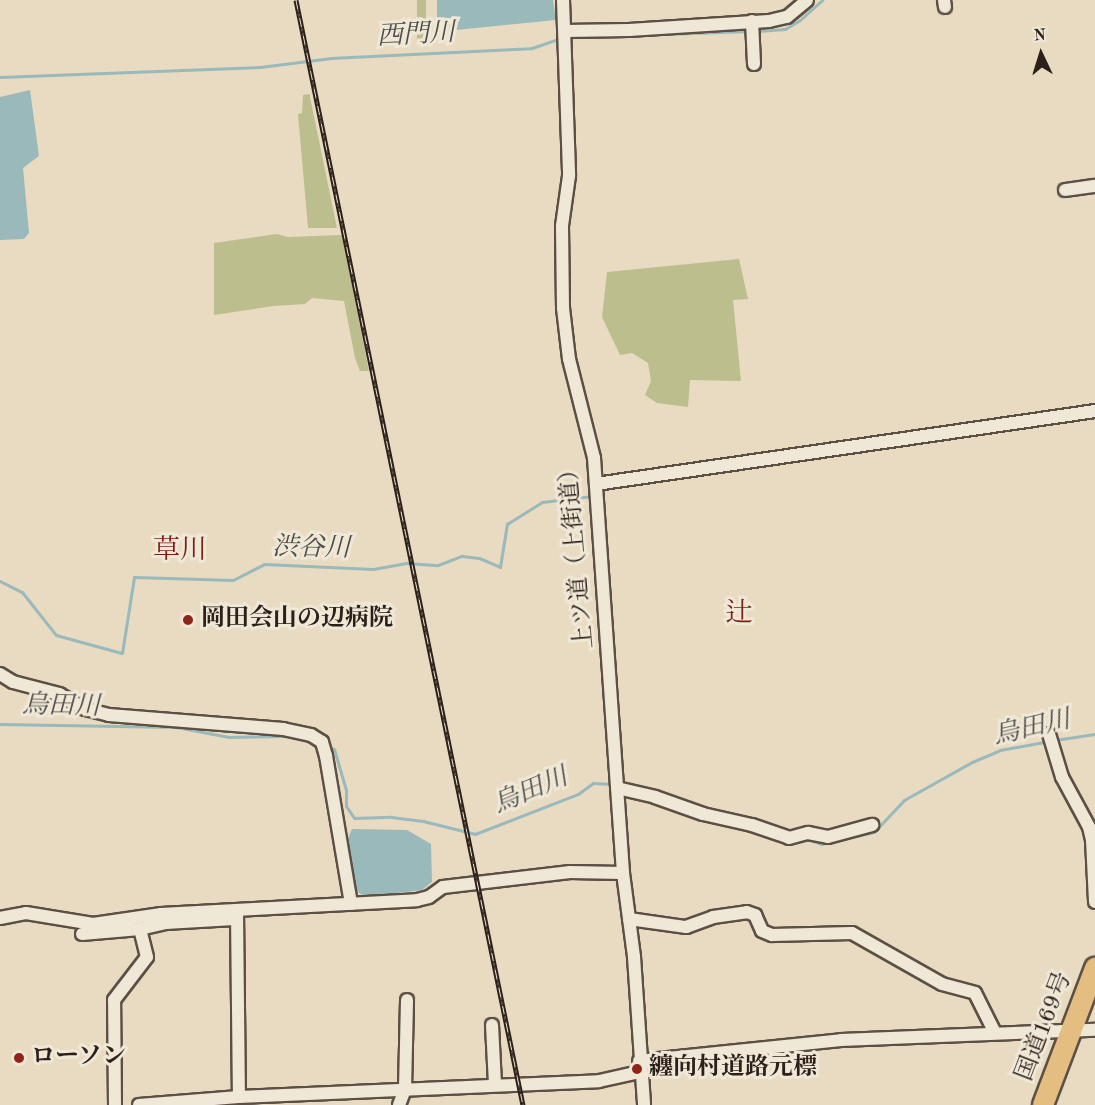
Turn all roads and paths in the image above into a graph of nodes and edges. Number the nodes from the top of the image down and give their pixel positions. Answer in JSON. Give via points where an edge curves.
{"nodes":[{"id":1,"x":563,"y":0,"type":"edge"},
{"id":2,"x":807,"y":0,"type":"edge"},
{"id":3,"x":752,"y":27,"type":"junction"},
{"id":4,"x":566,"y":36,"type":"junction"},
{"id":5,"x":754,"y":64,"type":"dead end"},
{"id":6,"x":1095,"y":186,"type":"edge"},
{"id":7,"x":1065,"y":190,"type":"dead end"},
{"id":8,"x":1095,"y":411,"type":"edge"},
{"id":9,"x":596,"y":483,"type":"junction"},
{"id":10,"x":0,"y":674,"type":"edge"},
{"id":11,"x":1049,"y":734,"type":"dead end"},
{"id":12,"x":617,"y":788,"type":"junction"},
{"id":13,"x":872,"y":825,"type":"dead end"},
{"id":14,"x":623,"y":873,"type":"junction"},
{"id":15,"x":1095,"y":902,"type":"edge"},
{"id":16,"x":351,"y":904,"type":"junction"},
{"id":17,"x":237,"y":914,"type":"junction"},
{"id":18,"x":0,"y":918,"type":"edge"},
{"id":19,"x":629,"y":919,"type":"junction"},
{"id":20,"x":140,"y":929,"type":"junction"},
{"id":21,"x":82,"y":934,"type":"dead end"},
{"id":22,"x":1095,"y":968,"type":"edge"},
{"id":23,"x":407,"y":1000,"type":"dead end"},
{"id":24,"x":492,"y":1025,"type":"dead end"},
{"id":25,"x":1071,"y":1030,"type":"junction"},
{"id":26,"x":1095,"y":1030,"type":"edge"},
{"id":27,"x":995,"y":1033,"type":"junction"},
{"id":28,"x":640,"y":1066,"type":"junction"},
{"id":29,"x":495,"y":1085,"type":"junction"},
{"id":30,"x":405,"y":1089,"type":"junction"},
{"id":31,"x":239,"y":1097,"type":"junction"},
{"id":32,"x":115,"y":1105,"type":"edge"},
{"id":33,"x":139,"y":1105,"type":"edge"},
{"id":34,"x":399,"y":1105,"type":"edge"},
{"id":35,"x":644,"y":1105,"type":"edge"},
{"id":36,"x":1043,"y":1105,"type":"edge"}],
"edges":[{"from":1,"to":4,"type":"street","name":"上ツ道（上街道）"},
{"from":2,"to":3,"type":"street","via":[[787,17]]},
{"from":3,"to":4,"type":"street"},
{"from":3,"to":5,"type":"street"},
{"from":4,"to":9,"type":"street","name":"上ツ道（上街道）","via":[[569,176],[562,226],[563,308],[569,359],[594,458]]},
{"from":6,"to":7,"type":"street"},
{"from":8,"to":9,"type":"street"},
{"from":9,"to":12,"type":"street","name":"上ツ道（上街道）"},
{"from":10,"to":16,"type":"street","via":[[109,715],[283,729],[311,735],[322,742]]},
{"from":11,"to":15,"type":"street","via":[[1062,777],[1089,827]]},
{"from":12,"to":13,"type":"street","via":[[789,838],[808,833],[828,837]]},
{"from":12,"to":14,"type":"street","name":"上ツ道（上街道）"},
{"from":14,"to":16,"type":"street","via":[[570,873],[443,887],[417,900]]},
{"from":14,"to":19,"type":"street","name":"上ツ道（上街道）"},
{"from":16,"to":17,"type":"street"},
{"from":17,"to":18,"type":"street","via":[[161,914],[93,924],[26,913]]},
{"from":17,"to":20,"type":"street"},
{"from":17,"to":31,"type":"street"},
{"from":19,"to":27,"type":"street","via":[[686,927],[713,917],[747,912],[755,915],[762,931],[772,935],[852,933],[942,984],[975,993]]},
{"from":19,"to":28,"type":"street","name":"上ツ道（上街道）"},
{"from":20,"to":21,"type":"street"},
{"from":20,"to":32,"type":"street","via":[[147,957],[114,1000]]},
{"from":22,"to":25,"type":"highway","name":"国道169号"},
{"from":23,"to":30,"type":"street"},
{"from":24,"to":29,"type":"street"},
{"from":25,"to":26,"type":"street"},
{"from":25,"to":27,"type":"street"},
{"from":25,"to":36,"type":"highway","name":"国道169号"},
{"from":27,"to":28,"type":"street","via":[[842,1040]]},
{"from":28,"to":29,"type":"street","via":[[599,1081]]},
{"from":28,"to":35,"type":"street","name":"上ツ道（上街道）"},
{"from":29,"to":30,"type":"street"},
{"from":30,"to":31,"type":"street"},
{"from":30,"to":34,"type":"street"},
{"from":31,"to":33,"type":"street"}]}
